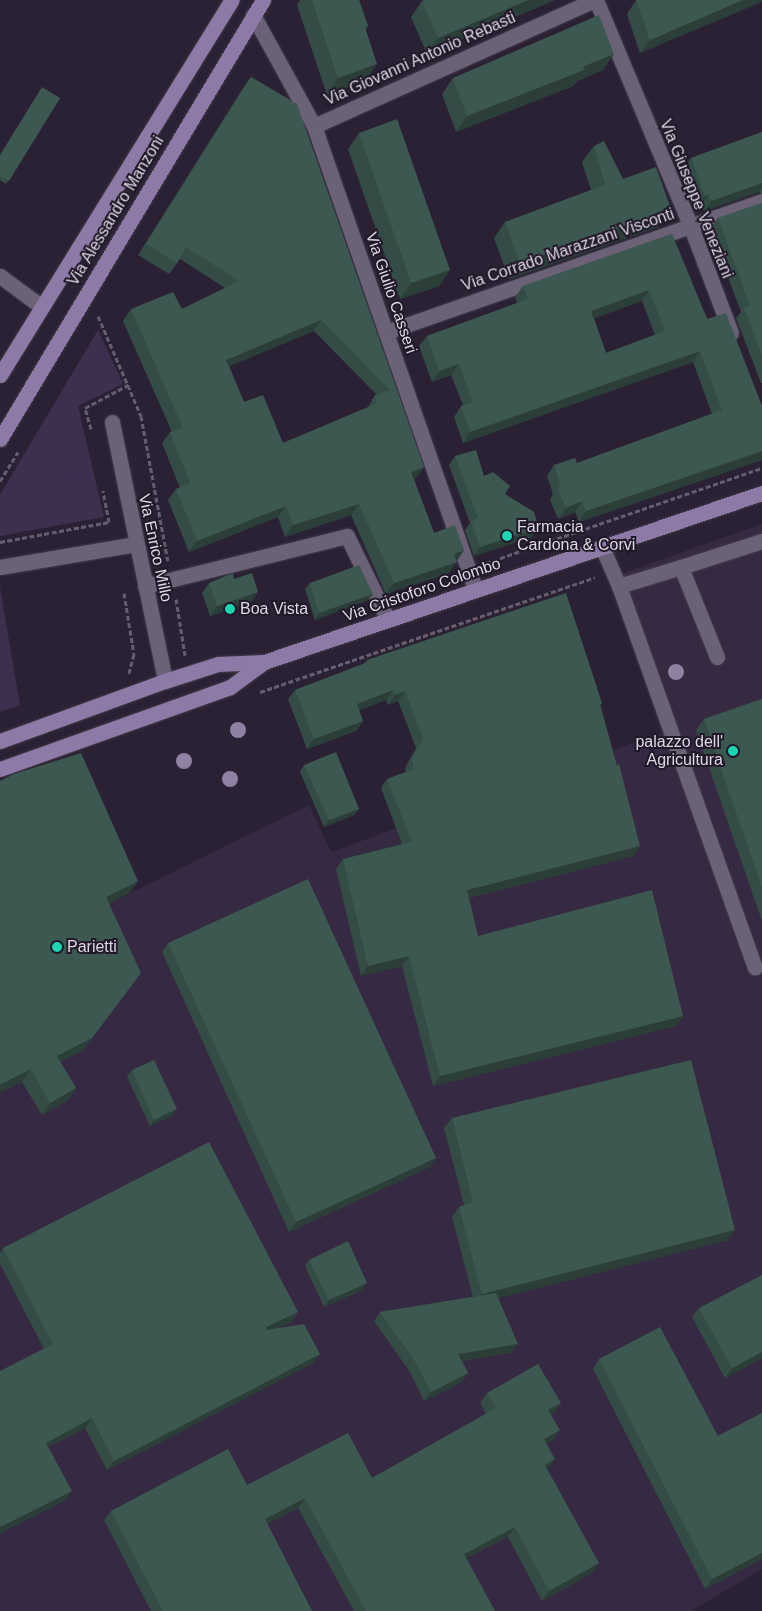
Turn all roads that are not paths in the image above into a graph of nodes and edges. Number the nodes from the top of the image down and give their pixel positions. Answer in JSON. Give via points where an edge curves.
{"nodes":[{"id":1,"x":232,"y":0,"type":"edge"},
{"id":2,"x":263,"y":0,"type":"edge"},
{"id":3,"x":595,"y":0,"type":"edge"},
{"id":4,"x":253,"y":15,"type":"junction"},
{"id":5,"x":314,"y":126,"type":"junction"},
{"id":6,"x":762,"y":201,"type":"edge"},
{"id":7,"x":691,"y":227,"type":"junction"},
{"id":8,"x":0,"y":276,"type":"edge"},
{"id":9,"x":42,"y":307,"type":"junction"},
{"id":10,"x":386,"y":332,"type":"junction"},
{"id":11,"x":736,"y":347,"type":"edge"},
{"id":12,"x":0,"y":375,"type":"edge"},
{"id":13,"x":112,"y":422,"type":"dead end"},
{"id":14,"x":0,"y":439,"type":"edge"},
{"id":15,"x":762,"y":493,"type":"edge"},
{"id":16,"x":762,"y":541,"type":"edge"},
{"id":17,"x":136,"y":544,"type":"junction"},
{"id":18,"x":602,"y":547,"type":"junction"},
{"id":19,"x":0,"y":567,"type":"edge"},
{"id":20,"x":681,"y":567,"type":"junction"},
{"id":21,"x":145,"y":586,"type":"junction"},
{"id":22,"x":620,"y":586,"type":"junction"},
{"id":23,"x":476,"y":590,"type":"junction"},
{"id":24,"x":388,"y":620,"type":"junction"},
{"id":25,"x":717,"y":657,"type":"dead end"},
{"id":26,"x":264,"y":662,"type":"junction"},
{"id":27,"x":166,"y":681,"type":"junction"},
{"id":28,"x":0,"y":741,"type":"edge"},
{"id":29,"x":0,"y":769,"type":"edge"},
{"id":30,"x":755,"y":968,"type":"dead end"}],
"edges":[{"from":1,"to":9,"type":"main road","name":"Via Alessandro Manzoni"},
{"from":2,"to":4,"type":"main road","name":"Via Alessandro Manzoni"},
{"from":3,"to":5,"type":"street","name":"Via Giovanni Antonio Rebasti"},
{"from":3,"to":7,"type":"street","name":"Via Giuseppe Veneziani"},
{"from":4,"to":5,"type":"street","name":"Via Giulio Casseri"},
{"from":4,"to":14,"type":"main road","name":"Via Alessandro Manzoni"},
{"from":5,"to":10,"type":"street","name":"Via Giulio Casseri"},
{"from":6,"to":7,"type":"street","name":"Via Corrado Marazzani Visconti"},
{"from":7,"to":10,"type":"street","name":"Via Corrado Marazzani Visconti"},
{"from":7,"to":11,"type":"street","name":"Via Giuseppe Veneziani"},
{"from":8,"to":9,"type":"street"},
{"from":9,"to":12,"type":"main road","name":"Via Alessandro Manzoni"},
{"from":10,"to":23,"type":"street","name":"Via Giulio Casseri"},
{"from":13,"to":17,"type":"street","name":"Via Enrico Millo"},
{"from":15,"to":18,"type":"main road","name":"Via Cristoforo Colombo"},
{"from":16,"to":20,"type":"street"},
{"from":17,"to":19,"type":"street"},
{"from":17,"to":21,"type":"street","name":"Via Enrico Millo"},
{"from":18,"to":22,"type":"street"},
{"from":18,"to":23,"type":"main road","name":"Via Cristoforo Colombo"},
{"from":20,"to":22,"type":"street"},
{"from":20,"to":25,"type":"street"},
{"from":21,"to":24,"type":"street","via":[[347,536]]},
{"from":21,"to":27,"type":"street","name":"Via Enrico Millo"},
{"from":22,"to":30,"type":"street"},
{"from":23,"to":24,"type":"main road","name":"Via Cristoforo Colombo"},
{"from":24,"to":26,"type":"main road","name":"Via Cristoforo Colombo"},
{"from":26,"to":27,"type":"main road","name":"Via Cristoforo Colombo","via":[[218,664]]},
{"from":26,"to":29,"type":"main road","name":"Via Cristoforo Colombo","via":[[230,687]]},
{"from":27,"to":28,"type":"main road","name":"Via Cristoforo Colombo"}]}
